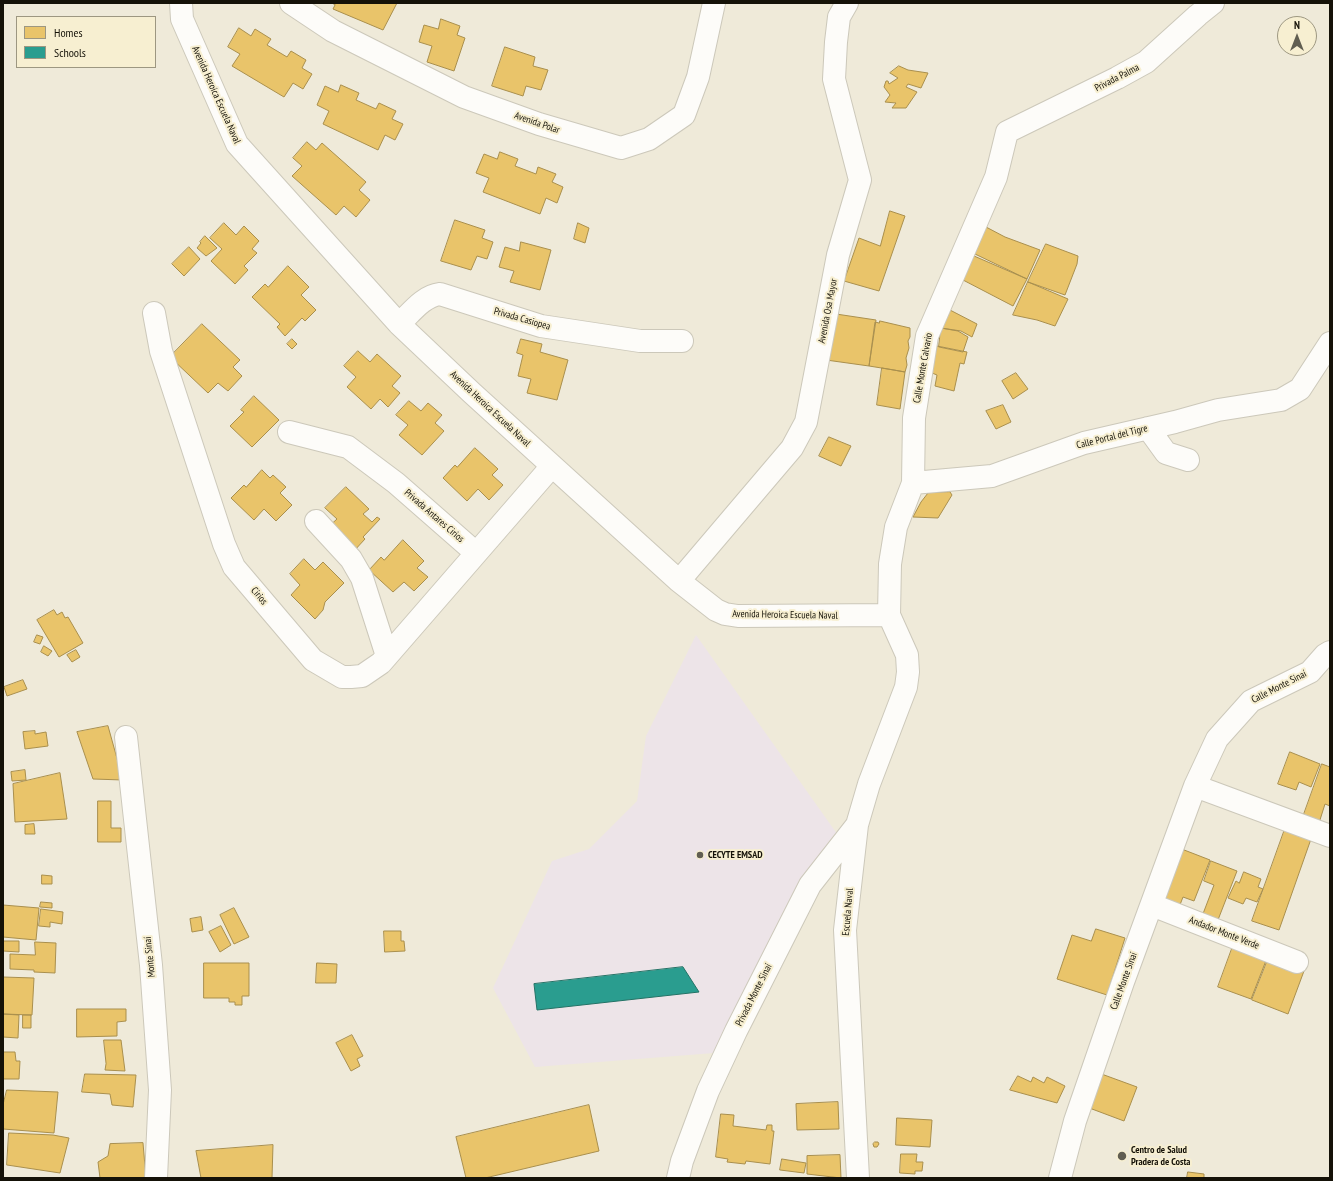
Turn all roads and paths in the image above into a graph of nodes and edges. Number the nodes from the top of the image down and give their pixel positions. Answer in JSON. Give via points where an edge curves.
{"nodes":[{"id":1,"x":181,"y":3,"type":"edge"},
{"id":2,"x":291,"y":3,"type":"edge"},
{"id":3,"x":714,"y":3,"type":"edge"},
{"id":4,"x":847,"y":3,"type":"edge"},
{"id":5,"x":1214,"y":3,"type":"edge"},
{"id":6,"x":1006,"y":132,"type":"joint"},
{"id":7,"x":154,"y":313,"type":"dead end"},
{"id":8,"x":399,"y":324,"type":"junction"},
{"id":9,"x":682,"y":341,"type":"dead end"},
{"id":10,"x":1330,"y":343,"type":"edge"},
{"id":11,"x":1148,"y":428,"type":"junction"},
{"id":12,"x":288,"y":432,"type":"dead end"},
{"id":13,"x":1188,"y":460,"type":"dead end"},
{"id":14,"x":552,"y":466,"type":"junction"},
{"id":15,"x":913,"y":483,"type":"junction"},
{"id":16,"x":316,"y":521,"type":"dead end"},
{"id":17,"x":476,"y":553,"type":"junction"},
{"id":18,"x":679,"y":581,"type":"junction"},
{"id":19,"x":889,"y":615,"type":"junction"},
{"id":20,"x":1328,"y":655,"type":"edge"},
{"id":21,"x":387,"y":656,"type":"junction"},
{"id":22,"x":126,"y":737,"type":"dead end"},
{"id":23,"x":1195,"y":786,"type":"junction"},
{"id":24,"x":857,"y":825,"type":"junction"},
{"id":25,"x":1330,"y":836,"type":"edge"},
{"id":26,"x":1152,"y":905,"type":"junction"},
{"id":27,"x":1297,"y":962,"type":"dead end"},
{"id":28,"x":156,"y":1178,"type":"edge"},
{"id":29,"x":678,"y":1178,"type":"edge"},
{"id":30,"x":858,"y":1178,"type":"edge"},
{"id":31,"x":1060,"y":1178,"type":"edge"}],
"edges":[{"from":1,"to":8,"type":"street","name":"Avenida Heroica Escuela Naval","via":[[182,19],[237,144]]},
{"from":2,"to":3,"type":"street","name":"Avenida Polar","via":[[333,31],[464,97],[539,124],[621,148],[649,139],[684,115],[698,77]]},
{"from":4,"to":18,"type":"street","name":"Avenida Osa Mayor","via":[[839,16],[834,79],[860,180],[838,255],[806,422],[792,448]]},
{"from":5,"to":6,"type":"street","name":"Privada Palma","via":[[1146,62]]},
{"from":6,"to":15,"type":"street","name":"Calle Monte Calvario","via":[[996,177],[927,336],[914,418]]},
{"from":7,"to":21,"type":"street","name":"Cirios","via":[[161,350],[224,544],[234,567],[313,660],[342,677],[362,676]]},
{"from":8,"to":9,"type":"street","name":"Privada Casiopea","via":[[425,299],[440,294],[541,326],[640,341]]},
{"from":8,"to":14,"type":"street","name":"Avenida Heroica Escuela Naval"},
{"from":10,"to":11,"type":"street","name":"Calle Portal del Tigre","via":[[1300,389],[1281,400],[1218,410]]},
{"from":11,"to":13,"type":"street","via":[[1166,452]]},
{"from":11,"to":15,"type":"street","name":"Calle Portal del Tigre","via":[[1084,443],[992,476]]},
{"from":12,"to":17,"type":"street","name":"Privada Antares Cirios","via":[[348,447],[396,483]]},
{"from":14,"to":17,"type":"street"},
{"from":14,"to":18,"type":"street","name":"Avenida Heroica Escuela Naval"},
{"from":15,"to":19,"type":"street","name":"Calle Monte Calvario","via":[[896,527],[890,564]]},
{"from":16,"to":21,"type":"street","via":[[351,559],[362,578]]},
{"from":17,"to":21,"type":"street","name":"Cirios"},
{"from":18,"to":19,"type":"street","name":"Avenida Heroica Escuela Naval","via":[[725,614]]},
{"from":19,"to":24,"type":"street","name":"Escuela Naval","via":[[907,655],[906,687],[869,784]]},
{"from":20,"to":23,"type":"street","name":"Calle Monte Sinaí","via":[[1310,672],[1251,701],[1217,739]]},
{"from":22,"to":28,"type":"street","name":"Monte Sinaí","via":[[151,965],[160,1090]]},
{"from":23,"to":25,"type":"street"},
{"from":23,"to":26,"type":"street","name":"Calle Monte Sinaí"},
{"from":24,"to":29,"type":"street","name":"Privada Monte Sinaí","via":[[810,885],[739,1024],[708,1091]]},
{"from":24,"to":30,"type":"street","name":"Escuela Naval","via":[[845,930]]},
{"from":26,"to":27,"type":"street","name":"Andador Monte Verde"},
{"from":26,"to":31,"type":"street","name":"Calle Monte Sinaí","via":[[1075,1120]]}]}
